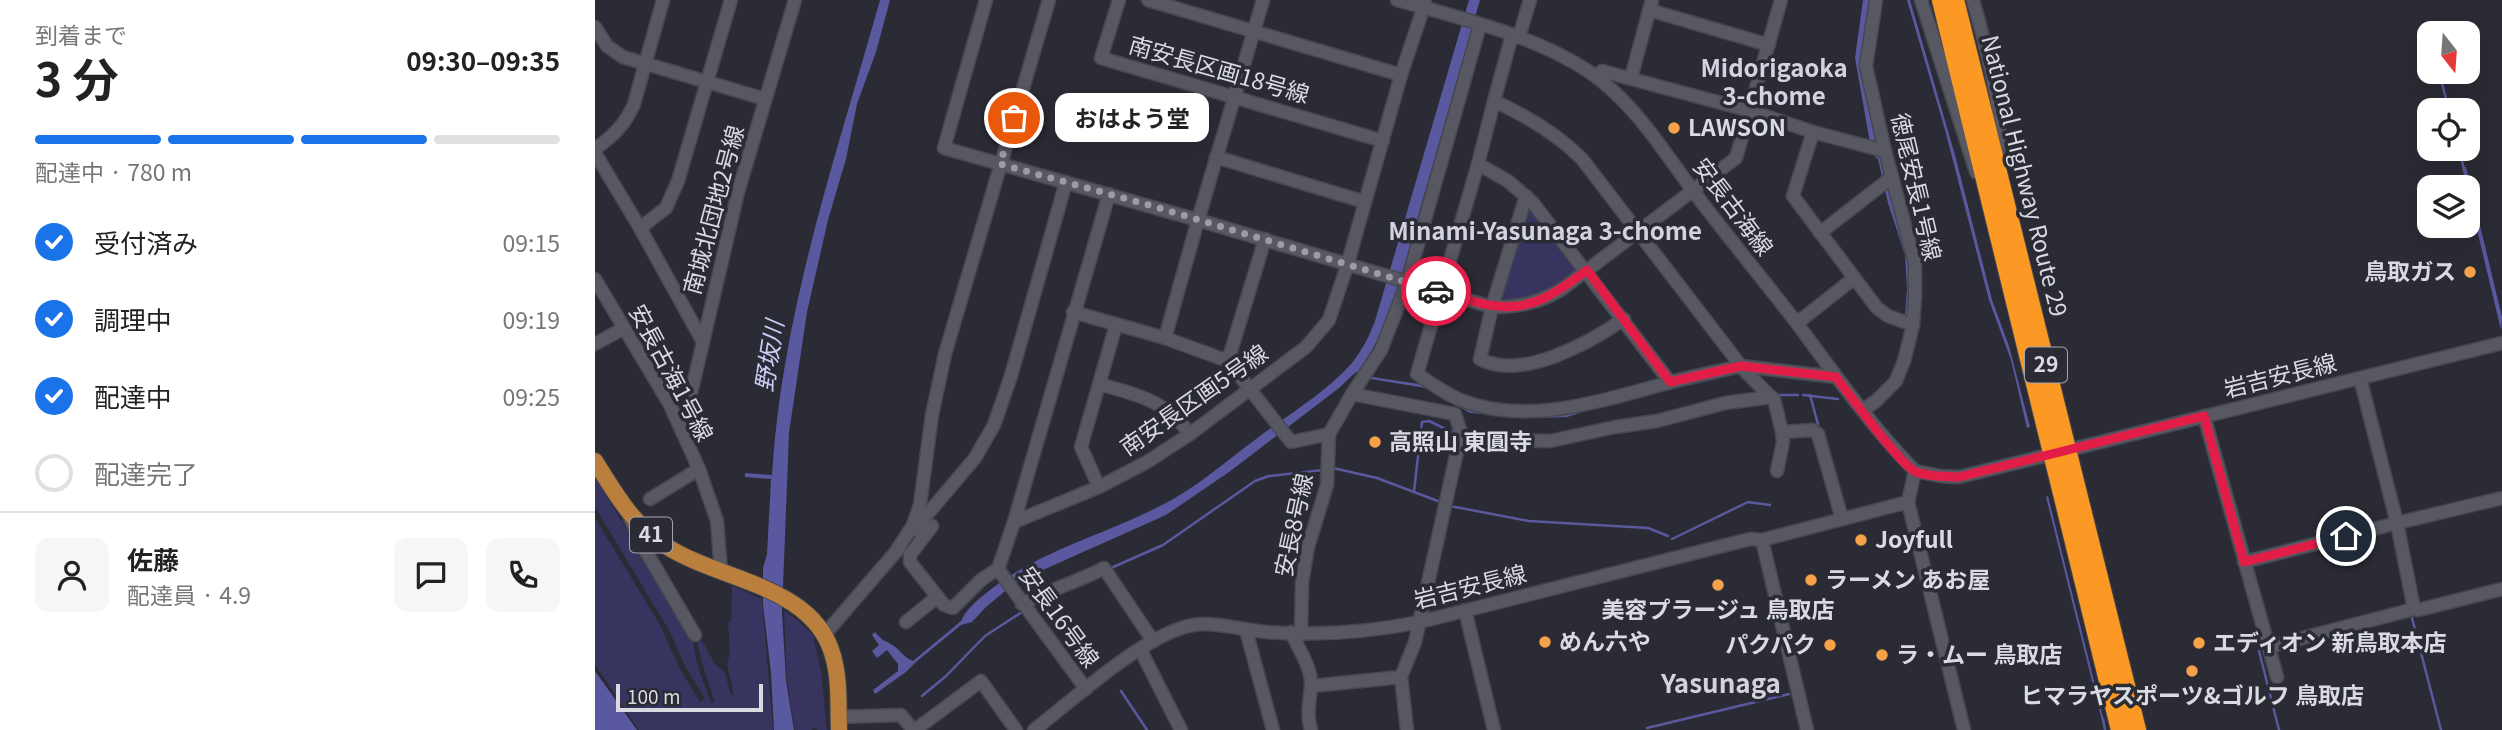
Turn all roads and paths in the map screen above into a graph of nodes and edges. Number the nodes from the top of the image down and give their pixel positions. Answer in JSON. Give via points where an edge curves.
{"nodes":[{"id":1,"x":663,"y":0,"type":"edge"},
{"id":2,"x":731,"y":0,"type":"edge"},
{"id":3,"x":795,"y":0,"type":"edge"},
{"id":4,"x":986,"y":0,"type":"edge"},
{"id":5,"x":1049,"y":0,"type":"edge"},
{"id":6,"x":1119,"y":0,"type":"edge"},
{"id":7,"x":1148,"y":0,"type":"edge"},
{"id":8,"x":1263,"y":0,"type":"edge"},
{"id":9,"x":1397,"y":0,"type":"edge"},
{"id":10,"x":1529,"y":0,"type":"edge"},
{"id":11,"x":1781,"y":0,"type":"edge"},
{"id":12,"x":1876,"y":0,"type":"edge"},
{"id":13,"x":1921,"y":0,"type":"edge"},
{"id":14,"x":1941,"y":0,"type":"edge"},
{"id":15,"x":1955,"y":0,"type":"edge"},
{"id":16,"x":1973,"y":0,"type":"edge"},
{"id":17,"x":1425,"y":4,"type":"edge"},
{"id":18,"x":1651,"y":5,"type":"edge"},
{"id":19,"x":1477,"y":24,"type":"junction"},
{"id":20,"x":595,"y":27,"type":"edge"},
{"id":21,"x":1254,"y":31,"type":"junction"},
{"id":22,"x":1516,"y":36,"type":"junction"},
{"id":23,"x":1769,"y":45,"type":"junction"},
{"id":24,"x":643,"y":64,"type":"junction"},
{"id":25,"x":1602,"y":71,"type":"dead end"},
{"id":26,"x":1401,"y":75,"type":"junction"},
{"id":27,"x":1627,"y":81,"type":"junction"},
{"id":28,"x":707,"y":83,"type":"junction"},
{"id":29,"x":1234,"y":96,"type":"junction"},
{"id":30,"x":765,"y":99,"type":"junction"},
{"id":31,"x":1494,"y":101,"type":"junction"},
{"id":32,"x":1751,"y":111,"type":"junction"},
{"id":33,"x":1813,"y":132,"type":"junction"},
{"id":34,"x":1383,"y":141,"type":"junction"},
{"id":35,"x":595,"y":151,"type":"edge"},
{"id":36,"x":1885,"y":151,"type":"junction"},
{"id":37,"x":1216,"y":158,"type":"junction"},
{"id":38,"x":1996,"y":162,"type":"junction"},
{"id":39,"x":1000,"y":164,"type":"junction"},
{"id":40,"x":1478,"y":164,"type":"junction"},
{"id":41,"x":1892,"y":177,"type":"junction"},
{"id":42,"x":1066,"y":182,"type":"junction"},
{"id":43,"x":1693,"y":191,"type":"junction"},
{"id":44,"x":1109,"y":194,"type":"junction"},
{"id":45,"x":1526,"y":196,"type":"junction"},
{"id":46,"x":1990,"y":201,"type":"junction"},
{"id":47,"x":1366,"y":202,"type":"junction"},
{"id":48,"x":1198,"y":219,"type":"junction"},
{"id":49,"x":640,"y":228,"type":"junction"},
{"id":50,"x":1639,"y":233,"type":"junction"},
{"id":51,"x":1820,"y":233,"type":"junction"},
{"id":52,"x":1265,"y":239,"type":"junction"},
{"id":53,"x":1347,"y":266,"type":"junction"},
{"id":54,"x":1587,"y":270,"type":"junction"},
{"id":55,"x":595,"y":279,"type":"edge"},
{"id":56,"x":1853,"y":279,"type":"junction"},
{"id":57,"x":1407,"y":283,"type":"junction"},
{"id":58,"x":1440,"y":292,"type":"junction"},
{"id":59,"x":1492,"y":307,"type":"junction"},
{"id":60,"x":1073,"y":312,"type":"junction"},
{"id":61,"x":1624,"y":319,"type":"junction"},
{"id":62,"x":1797,"y":323,"type":"junction"},
{"id":63,"x":1116,"y":325,"type":"junction"},
{"id":64,"x":1913,"y":325,"type":"junction"},
{"id":65,"x":624,"y":328,"type":"junction"},
{"id":66,"x":1165,"y":338,"type":"junction"},
{"id":67,"x":702,"y":340,"type":"junction"},
{"id":68,"x":2502,"y":343,"type":"edge"},
{"id":69,"x":595,"y":344,"type":"edge"},
{"id":70,"x":1228,"y":361,"type":"junction"},
{"id":71,"x":1741,"y":366,"type":"junction"},
{"id":72,"x":1836,"y":377,"type":"junction"},
{"id":73,"x":2360,"y":377,"type":"junction"},
{"id":74,"x":1670,"y":382,"type":"junction"},
{"id":75,"x":1099,"y":384,"type":"junction"},
{"id":76,"x":1250,"y":389,"type":"junction"},
{"id":77,"x":1352,"y":394,"type":"junction"},
{"id":78,"x":1771,"y":397,"type":"junction"},
{"id":79,"x":1462,"y":401,"type":"junction"},
{"id":80,"x":1863,"y":410,"type":"junction"},
{"id":81,"x":1455,"y":414,"type":"junction"},
{"id":82,"x":2204,"y":416,"type":"junction"},
{"id":83,"x":682,"y":432,"type":"junction"},
{"id":84,"x":1782,"y":432,"type":"junction"},
{"id":85,"x":1190,"y":434,"type":"junction"},
{"id":86,"x":1329,"y":434,"type":"junction"},
{"id":87,"x":1463,"y":439,"type":"junction"},
{"id":88,"x":2060,"y":452,"type":"junction"},
{"id":89,"x":595,"y":461,"type":"edge"},
{"id":90,"x":699,"y":470,"type":"junction"},
{"id":91,"x":1777,"y":471,"type":"dead end"},
{"id":92,"x":1915,"y":471,"type":"junction"},
{"id":93,"x":1099,"y":487,"type":"junction"},
{"id":94,"x":2502,"y":498,"type":"edge"},
{"id":95,"x":650,"y":499,"type":"dead end"},
{"id":96,"x":1908,"y":502,"type":"junction"},
{"id":97,"x":627,"y":511,"type":"junction"},
{"id":98,"x":1842,"y":519,"type":"junction"},
{"id":99,"x":1014,"y":522,"type":"junction"},
{"id":100,"x":2397,"y":523,"type":"junction"},
{"id":101,"x":932,"y":526,"type":"dead end"},
{"id":102,"x":1762,"y":540,"type":"junction"},
{"id":103,"x":895,"y":553,"type":"junction"},
{"id":104,"x":2244,"y":562,"type":"junction"},
{"id":105,"x":998,"y":569,"type":"junction"},
{"id":106,"x":727,"y":574,"type":"junction"},
{"id":107,"x":2502,"y":589,"type":"edge"},
{"id":108,"x":937,"y":597,"type":"junction"},
{"id":109,"x":1022,"y":604,"type":"junction"},
{"id":110,"x":2414,"y":609,"type":"junction"},
{"id":111,"x":1465,"y":610,"type":"junction"},
{"id":112,"x":906,"y":622,"type":"dead end"},
{"id":113,"x":1420,"y":622,"type":"junction"},
{"id":114,"x":1246,"y":630,"type":"junction"},
{"id":115,"x":1296,"y":632,"type":"junction"},
{"id":116,"x":825,"y":634,"type":"junction"},
{"id":117,"x":695,"y":635,"type":"dead end"},
{"id":118,"x":1153,"y":641,"type":"junction"},
{"id":119,"x":2268,"y":647,"type":"junction"},
{"id":120,"x":1140,"y":649,"type":"junction"},
{"id":121,"x":1401,"y":677,"type":"junction"},
{"id":122,"x":2277,"y":677,"type":"dead end"},
{"id":123,"x":1311,"y":685,"type":"junction"},
{"id":124,"x":1086,"y":689,"type":"junction"},
{"id":125,"x":838,"y":724,"type":"edge"},
{"id":126,"x":914,"y":730,"type":"edge"},
{"id":127,"x":1016,"y":730,"type":"edge"},
{"id":128,"x":1034,"y":730,"type":"edge"},
{"id":129,"x":1181,"y":730,"type":"edge"},
{"id":130,"x":1273,"y":730,"type":"edge"},
{"id":131,"x":1311,"y":730,"type":"edge"},
{"id":132,"x":1407,"y":730,"type":"edge"},
{"id":133,"x":1495,"y":730,"type":"edge"},
{"id":134,"x":1807,"y":730,"type":"edge"},
{"id":135,"x":1964,"y":730,"type":"edge"},
{"id":136,"x":2120,"y":730,"type":"edge"},
{"id":137,"x":2137,"y":730,"type":"edge"}],
"edges":[{"from":1,"to":24,"type":"street"},
{"from":2,"to":28,"type":"street","name":"南城北団地2号線"},
{"from":3,"to":30,"type":"street","name":"南城北団地2号線"},
{"from":4,"to":39,"type":"street","via":[[944,148]]},
{"from":5,"to":39,"type":"street"},
{"from":6,"to":29,"type":"street","name":"南安長区画18号線","via":[[1101,58]]},
{"from":7,"to":21,"type":"street"},
{"from":8,"to":21,"type":"street"},
{"from":9,"to":17,"type":"street"},
{"from":10,"to":22,"type":"street"},
{"from":11,"to":23,"type":"street"},
{"from":12,"to":36,"type":"street","name":"徳尾安長1号線","via":[[1866,66]]},
{"from":13,"to":46,"type":"street","via":[[1968,150]]},
{"from":14,"to":46,"type":"highway","name":"National Highway Route 29","number":"29"},
{"from":15,"to":38,"type":"highway","name":"National Highway Route 29","number":"29"},
{"from":16,"to":38,"type":"street","via":[[2000,125]]},
{"from":17,"to":19,"type":"street","name":"安長古海線"},
{"from":17,"to":26,"type":"street","name":"南安長区画5号線"},
{"from":18,"to":23,"type":"street"},
{"from":18,"to":27,"type":"street"},
{"from":19,"to":22,"type":"street","name":"安長古海線"},
{"from":19,"to":57,"type":"street","name":"安長8号線"},
{"from":20,"to":24,"type":"street","via":[[612,51]]},
{"from":21,"to":26,"type":"street"},
{"from":21,"to":29,"type":"street"},
{"from":22,"to":31,"type":"street"},
{"from":22,"to":43,"type":"street","name":"安長古海線","via":[[1590,72],[1622,98]]},
{"from":23,"to":32,"type":"street"},
{"from":24,"to":28,"type":"street"},
{"from":24,"to":35,"type":"street","via":[[627,119]]},
{"from":25,"to":27,"type":"street"},
{"from":26,"to":34,"type":"street","name":"南安長区画5号線"},
{"from":27,"to":32,"type":"street"},
{"from":28,"to":30,"type":"street"},
{"from":28,"to":49,"type":"street","name":"南城北団地2号線","via":[[666,208]]},
{"from":29,"to":34,"type":"street","name":"南安長区画18号線"},
{"from":29,"to":37,"type":"street"},
{"from":30,"to":67,"type":"street","name":"南城北団地2号線"},
{"from":31,"to":40,"type":"street"},
{"from":31,"to":50,"type":"street","via":[[1538,123],[1571,148]]},
{"from":32,"to":33,"type":"street"},
{"from":32,"to":43,"type":"street","via":[[1736,159]]},
{"from":33,"to":36,"type":"street"},
{"from":33,"to":51,"type":"street","via":[[1793,195]]},
{"from":34,"to":47,"type":"street","name":"南安長区画5号線"},
{"from":35,"to":49,"type":"street"},
{"from":36,"to":41,"type":"street","name":"徳尾安長1号線"},
{"from":37,"to":47,"type":"street"},
{"from":37,"to":48,"type":"street"},
{"from":38,"to":88,"type":"highway","name":"National Highway Route 29","number":"29"},
{"from":39,"to":42,"type":"street"},
{"from":39,"to":103,"type":"street","via":[[937,386],[920,505]]},
{"from":40,"to":45,"type":"street"},
{"from":40,"to":58,"type":"street"},
{"from":41,"to":51,"type":"street"},
{"from":41,"to":64,"type":"street","name":"徳尾安長1号線","via":[[1915,263]]},
{"from":42,"to":44,"type":"street"},
{"from":42,"to":103,"type":"street","via":[[994,425],[971,463]]},
{"from":43,"to":50,"type":"street"},
{"from":43,"to":62,"type":"street","name":"安長古海線"},
{"from":44,"to":48,"type":"street"},
{"from":44,"to":60,"type":"street"},
{"from":45,"to":54,"type":"street"},
{"from":45,"to":59,"type":"street"},
{"from":46,"to":88,"type":"highway","name":"National Highway Route 29","number":"29"},
{"from":47,"to":53,"type":"street","name":"南安長区画5号線"},
{"from":48,"to":52,"type":"street"},
{"from":48,"to":66,"type":"street"},
{"from":49,"to":67,"type":"street"},
{"from":50,"to":54,"type":"street"},
{"from":50,"to":71,"type":"street"},
{"from":51,"to":56,"type":"street"},
{"from":52,"to":53,"type":"street"},
{"from":52,"to":70,"type":"street"},
{"from":53,"to":57,"type":"street"},
{"from":53,"to":76,"type":"street","name":"南安長区画5号線","via":[[1329,320],[1306,346]]},
{"from":54,"to":59,"type":"street","via":[[1543,300]]},
{"from":54,"to":61,"type":"street"},
{"from":55,"to":65,"type":"street","name":"安長古海1号線"},
{"from":56,"to":62,"type":"street"},
{"from":56,"to":64,"type":"street","via":[[1877,308]]},
{"from":57,"to":58,"type":"street"},
{"from":57,"to":77,"type":"street","name":"安長8号線","via":[[1381,350]]},
{"from":58,"to":59,"type":"street"},
{"from":58,"to":79,"type":"street","via":[[1417,374]]},
{"from":59,"to":61,"type":"street","via":[[1480,359],[1490,365],[1562,354]]},
{"from":60,"to":63,"type":"street"},
{"from":60,"to":99,"type":"street"},
{"from":61,"to":74,"type":"street"},
{"from":62,"to":72,"type":"street","name":"安長古海線"},
{"from":63,"to":66,"type":"street"},
{"from":63,"to":75,"type":"street"},
{"from":64,"to":80,"type":"street","name":"徳尾安長1号線","via":[[1896,381]]},
{"from":65,"to":69,"type":"street"},
{"from":65,"to":83,"type":"street","name":"安長古海1号線"},
{"from":66,"to":70,"type":"street"},
{"from":67,"to":83,"type":"street","name":"南城北団地2号線"},
{"from":68,"to":73,"type":"street","name":"岩吉安長線"},
{"from":70,"to":76,"type":"street"},
{"from":71,"to":72,"type":"street"},
{"from":71,"to":74,"type":"street"},
{"from":71,"to":78,"type":"street"},
{"from":72,"to":80,"type":"street","name":"安長古海線"},
{"from":73,"to":82,"type":"street","name":"岩吉安長線"},
{"from":73,"to":100,"type":"street"},
{"from":74,"to":79,"type":"street","via":[[1551,410],[1527,412]]},
{"from":75,"to":85,"type":"street","via":[[1148,398],[1167,409]]},
{"from":75,"to":93,"type":"street","via":[[1081,447]]},
{"from":76,"to":85,"type":"street","name":"南安長区画5号線"},
{"from":76,"to":86,"type":"street","via":[[1291,442]]},
{"from":77,"to":81,"type":"street"},
{"from":77,"to":86,"type":"street","name":"安長8号線"},
{"from":78,"to":84,"type":"street"},
{"from":78,"to":87,"type":"street","via":[[1550,441]]},
{"from":79,"to":81,"type":"street"},
{"from":80,"to":92,"type":"street","name":"安長古海線"},
{"from":81,"to":87,"type":"street"},
{"from":82,"to":88,"type":"street","name":"岩吉安長線"},
{"from":82,"to":104,"type":"street"},
{"from":83,"to":90,"type":"street","name":"安長古海1号線"},
{"from":84,"to":91,"type":"street"},
{"from":84,"to":98,"type":"street","via":[[1812,430],[1818,434]]},
{"from":85,"to":93,"type":"street","name":"南安長区画5号線"},
{"from":86,"to":115,"type":"street","name":"安長8号線","via":[[1327,485],[1308,547]]},
{"from":87,"to":113,"type":"street"},
{"from":88,"to":92,"type":"street","name":"岩吉安長線","via":[[1959,477]]},
{"from":88,"to":136,"type":"highway","name":"National Highway Route 29","number":"29"},
{"from":88,"to":137,"type":"highway","name":"National Highway Route 29","number":"29"},
{"from":89,"to":97,"type":"main road","number":"41"},
{"from":90,"to":95,"type":"street"},
{"from":90,"to":106,"type":"street","name":"安長古海1号線","via":[[717,521]]},
{"from":92,"to":96,"type":"street"},
{"from":93,"to":99,"type":"street","name":"南安長区画5号線"},
{"from":94,"to":100,"type":"street"},
{"from":96,"to":98,"type":"street","name":"岩吉安長線"},
{"from":96,"to":135,"type":"street"},
{"from":97,"to":106,"type":"main road","number":"41","via":[[668,547]]},
{"from":97,"to":117,"type":"street"},
{"from":98,"to":102,"type":"street","name":"岩吉安長線"},
{"from":99,"to":105,"type":"street"},
{"from":100,"to":104,"type":"street"},
{"from":100,"to":110,"type":"street"},
{"from":101,"to":108,"type":"street","via":[[910,555],[910,562]]},
{"from":102,"to":111,"type":"street","name":"岩吉安長線","via":[[1750,539]]},
{"from":102,"to":134,"type":"street"},
{"from":103,"to":116,"type":"street"},
{"from":104,"to":119,"type":"street"},
{"from":105,"to":108,"type":"street","via":[[953,608]]},
{"from":105,"to":109,"type":"street","name":"安長16号線"},
{"from":106,"to":116,"type":"main road","number":"41","via":[[784,598],[813,617]]},
{"from":107,"to":110,"type":"street"},
{"from":108,"to":112,"type":"street"},
{"from":109,"to":118,"type":"street","via":[[1104,568]]},
{"from":109,"to":124,"type":"street","name":"安長16号線"},
{"from":110,"to":119,"type":"street"},
{"from":111,"to":113,"type":"street","name":"岩吉安長線"},
{"from":111,"to":133,"type":"street"},
{"from":113,"to":115,"type":"street","name":"岩吉安長線","via":[[1374,631]]},
{"from":113,"to":121,"type":"street"},
{"from":114,"to":115,"type":"street","name":"岩吉安長線"},
{"from":114,"to":118,"type":"street","name":"岩吉安長線","via":[[1204,624]]},
{"from":114,"to":130,"type":"street"},
{"from":115,"to":123,"type":"street","name":"安長8号線"},
{"from":116,"to":125,"type":"main road","number":"41","via":[[836,668]]},
{"from":118,"to":120,"type":"street","name":"岩吉安長線"},
{"from":119,"to":122,"type":"street"},
{"from":120,"to":124,"type":"street","name":"岩吉安長線"},
{"from":120,"to":129,"type":"street"},
{"from":121,"to":123,"type":"street"},
{"from":121,"to":132,"type":"street"},
{"from":123,"to":131,"type":"street","name":"安長8号線"},
{"from":124,"to":128,"type":"street","name":"岩吉安長線"},
{"from":125,"to":126,"type":"street","via":[[901,715]]},
{"from":126,"to":127,"type":"street","via":[[981,681]]}]}
